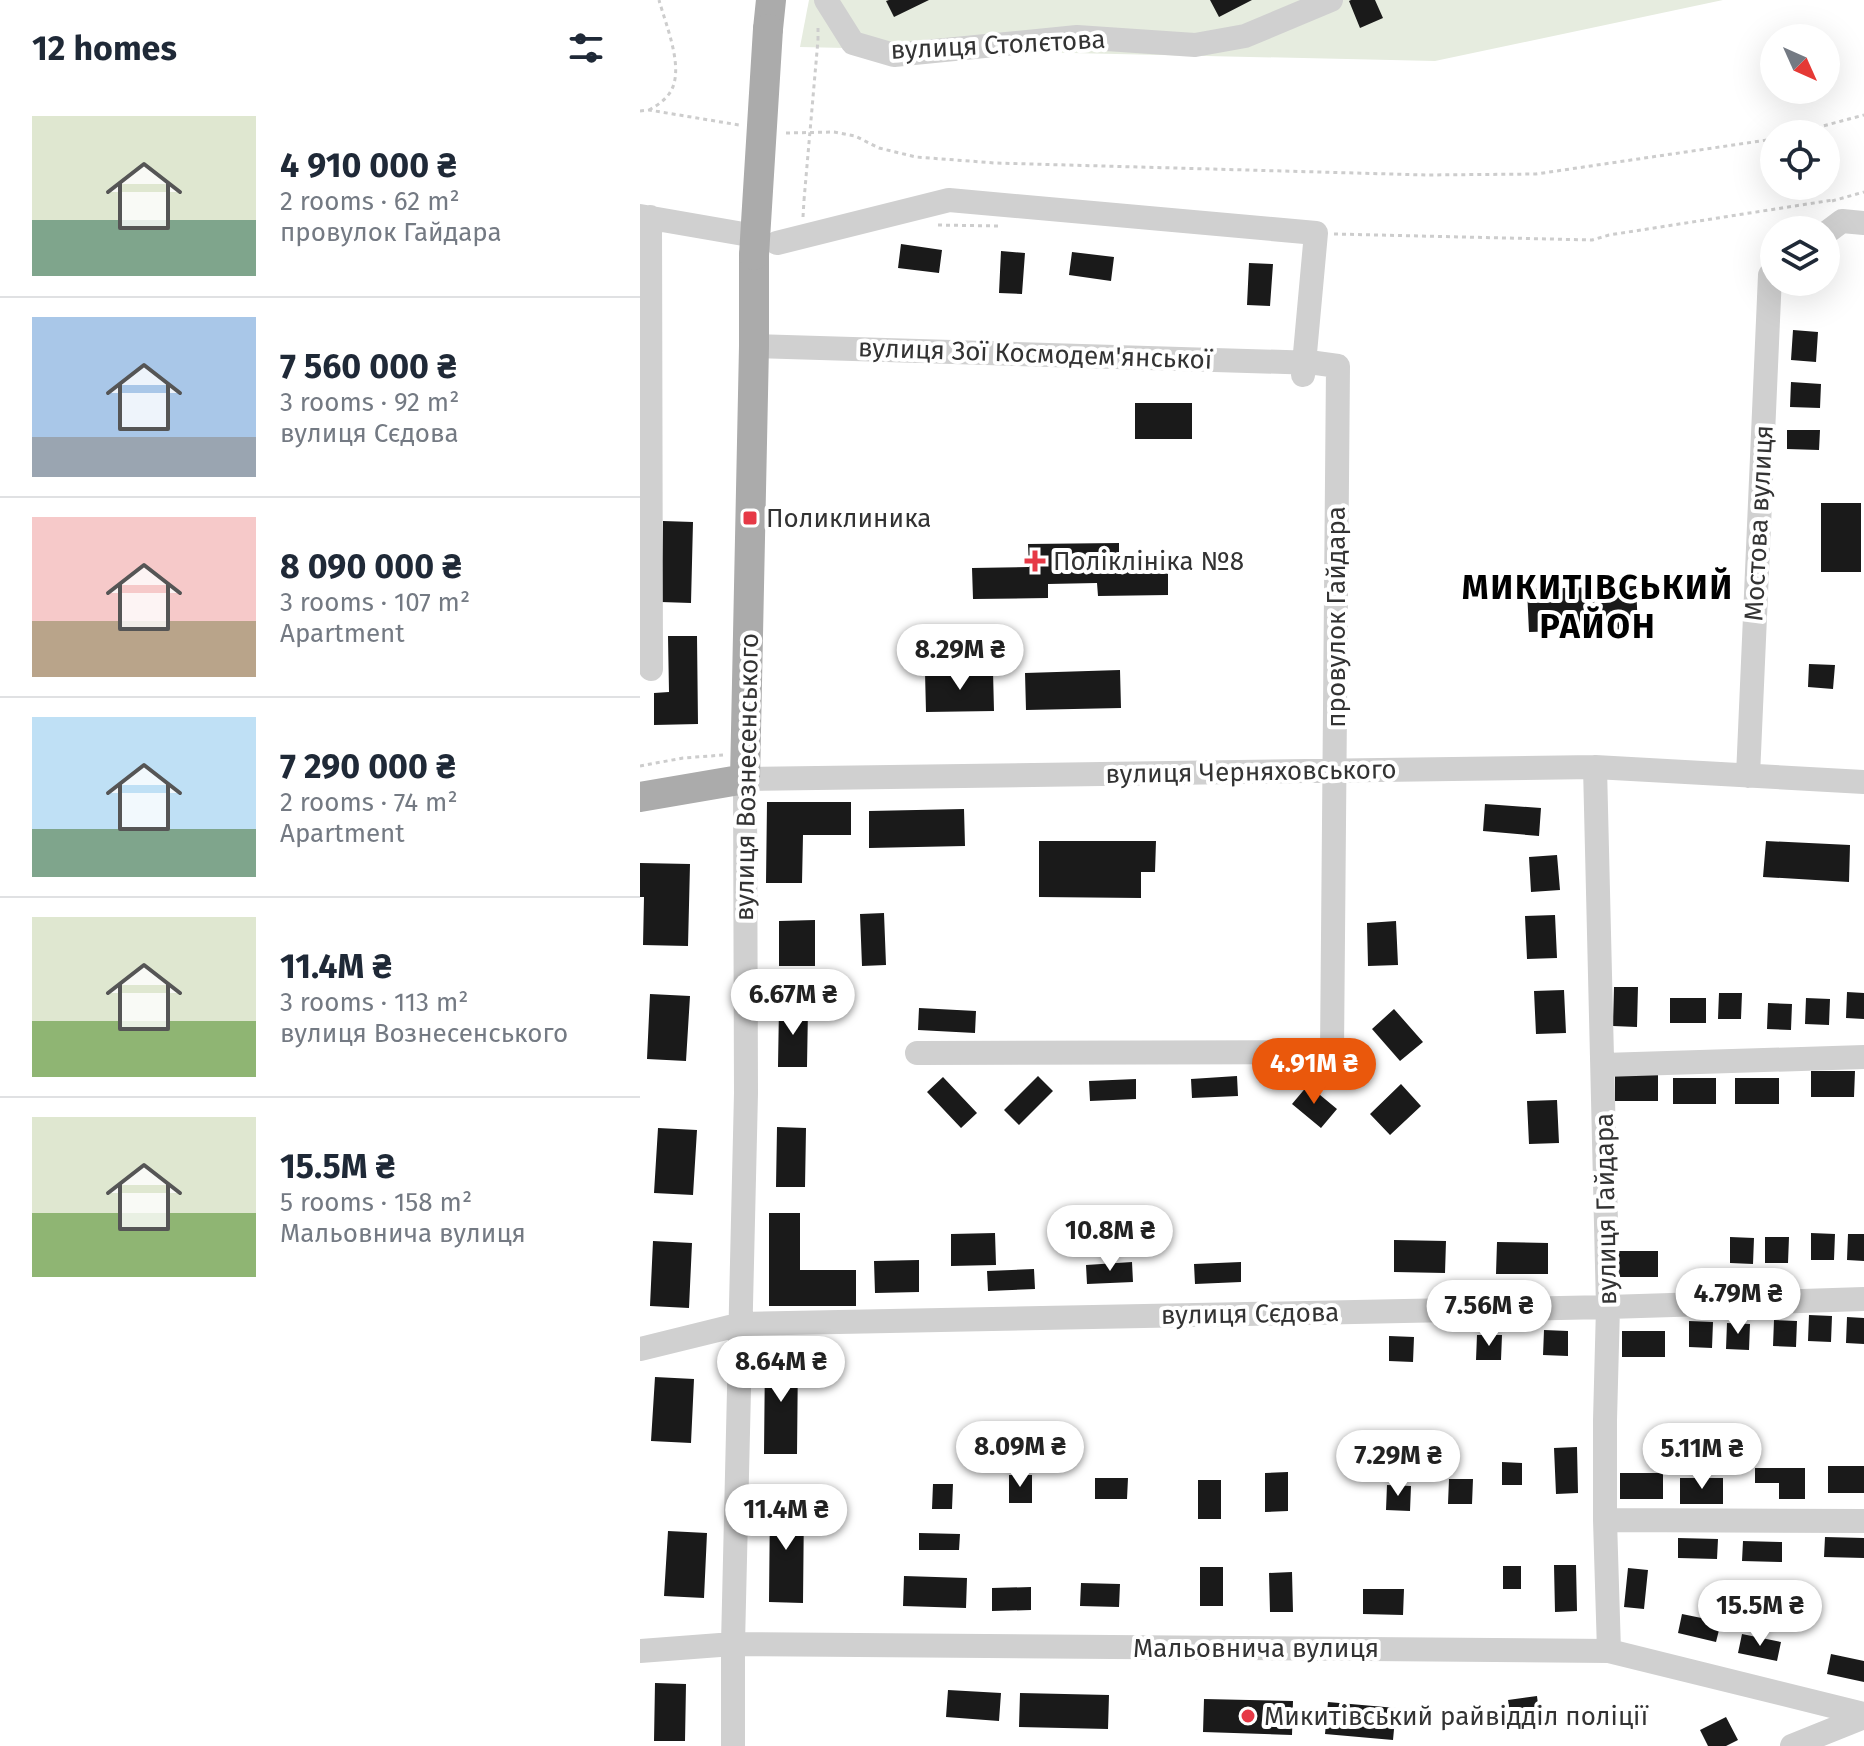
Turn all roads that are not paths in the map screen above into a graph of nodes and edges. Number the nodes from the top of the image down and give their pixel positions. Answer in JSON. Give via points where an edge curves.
{"nodes":[{"id":1,"x":826,"y":0,"type":"edge"},
{"id":2,"x":1331,"y":0,"type":"edge"},
{"id":3,"x":770,"y":15,"type":"edge"},
{"id":4,"x":645,"y":216,"type":"edge"},
{"id":5,"x":1840,"y":222,"type":"edge"},
{"id":6,"x":1864,"y":223,"type":"edge"},
{"id":7,"x":762,"y":245,"type":"junction"},
{"id":8,"x":1769,"y":296,"type":"edge"},
{"id":9,"x":754,"y":346,"type":"junction"},
{"id":10,"x":1307,"y":367,"type":"junction"},
{"id":11,"x":651,"y":669,"type":"dead end"},
{"id":12,"x":745,"y":766,"type":"junction"},
{"id":13,"x":1595,"y":767,"type":"junction"},
{"id":14,"x":1334,"y":771,"type":"junction"},
{"id":15,"x":1748,"y":776,"type":"junction"},
{"id":16,"x":1864,"y":782,"type":"edge"},
{"id":17,"x":640,"y":797,"type":"edge"},
{"id":18,"x":917,"y":1053,"type":"dead end"},
{"id":19,"x":1864,"y":1057,"type":"edge"},
{"id":20,"x":1603,"y":1065,"type":"junction"},
{"id":21,"x":1864,"y":1299,"type":"edge"},
{"id":22,"x":1608,"y":1307,"type":"junction"},
{"id":23,"x":742,"y":1324,"type":"junction"},
{"id":24,"x":640,"y":1349,"type":"edge"},
{"id":25,"x":1605,"y":1520,"type":"junction"},
{"id":26,"x":1864,"y":1521,"type":"edge"},
{"id":27,"x":733,"y":1644,"type":"junction"},
{"id":28,"x":640,"y":1651,"type":"edge"},
{"id":29,"x":1609,"y":1651,"type":"junction"},
{"id":30,"x":1864,"y":1716,"type":"edge"},
{"id":31,"x":733,"y":1746,"type":"edge"},
{"id":32,"x":1792,"y":1746,"type":"edge"}],
"edges":[{"from":1,"to":2,"type":"street","name":"вулиця Столєтова","via":[[853,43],[894,55],[1077,37],[1195,45],[1245,36]]},
{"from":3,"to":7,"type":"main road","name":"вулиця Вознесенського","bridge":true},
{"from":4,"to":7,"type":"street"},
{"from":4,"to":11,"type":"street"},
{"from":5,"to":6,"type":"street"},
{"from":7,"to":9,"type":"main road","name":"вулиця Вознесенського"},
{"from":7,"to":10,"type":"street","via":[[949,200],[1316,233]]},
{"from":8,"to":15,"type":"street","name":"Мостова вулиця"},
{"from":9,"to":10,"type":"street","name":"вулиця Зої Космодем'янської"},
{"from":9,"to":12,"type":"main road","name":"вулиця Вознесенського"},
{"from":10,"to":14,"type":"street","name":"провулок Гайдара","via":[[1338,366]]},
{"from":12,"to":14,"type":"street","name":"вулиця Черняховського"},
{"from":12,"to":17,"type":"main road","name":"вулиця Черняховського"},
{"from":12,"to":23,"type":"street","name":"вулиця Вознесенського"},
{"from":13,"to":14,"type":"street","name":"вулиця Черняховського"},
{"from":13,"to":15,"type":"street","name":"вулиця Черняховського"},
{"from":13,"to":20,"type":"street","name":"вулиця Гайдара"},
{"from":14,"to":18,"type":"street","name":"провулок Гайдара","via":[[1332,1052]]},
{"from":15,"to":16,"type":"street","name":"вулиця Черняховського"},
{"from":19,"to":20,"type":"street"},
{"from":20,"to":22,"type":"street","name":"вулиця Гайдара"},
{"from":21,"to":22,"type":"street","name":"вулиця Сєдова"},
{"from":22,"to":23,"type":"street","name":"вулиця Сєдова"},
{"from":22,"to":25,"type":"street","name":"вулиця Гайдара"},
{"from":23,"to":24,"type":"street","name":"вулиця Сєдова"},
{"from":23,"to":27,"type":"street","name":"вулиця Вознесенського"},
{"from":25,"to":26,"type":"street"},
{"from":25,"to":29,"type":"street","name":"вулиця Гайдара"},
{"from":27,"to":28,"type":"street","name":"Мальовнича вулиця"},
{"from":27,"to":29,"type":"street","name":"Мальовнича вулиця"},
{"from":27,"to":31,"type":"street","name":"вулиця Вознесенського"},
{"from":29,"to":30,"type":"street","name":"Мальовнича вулиця"},
{"from":30,"to":32,"type":"street"}]}
